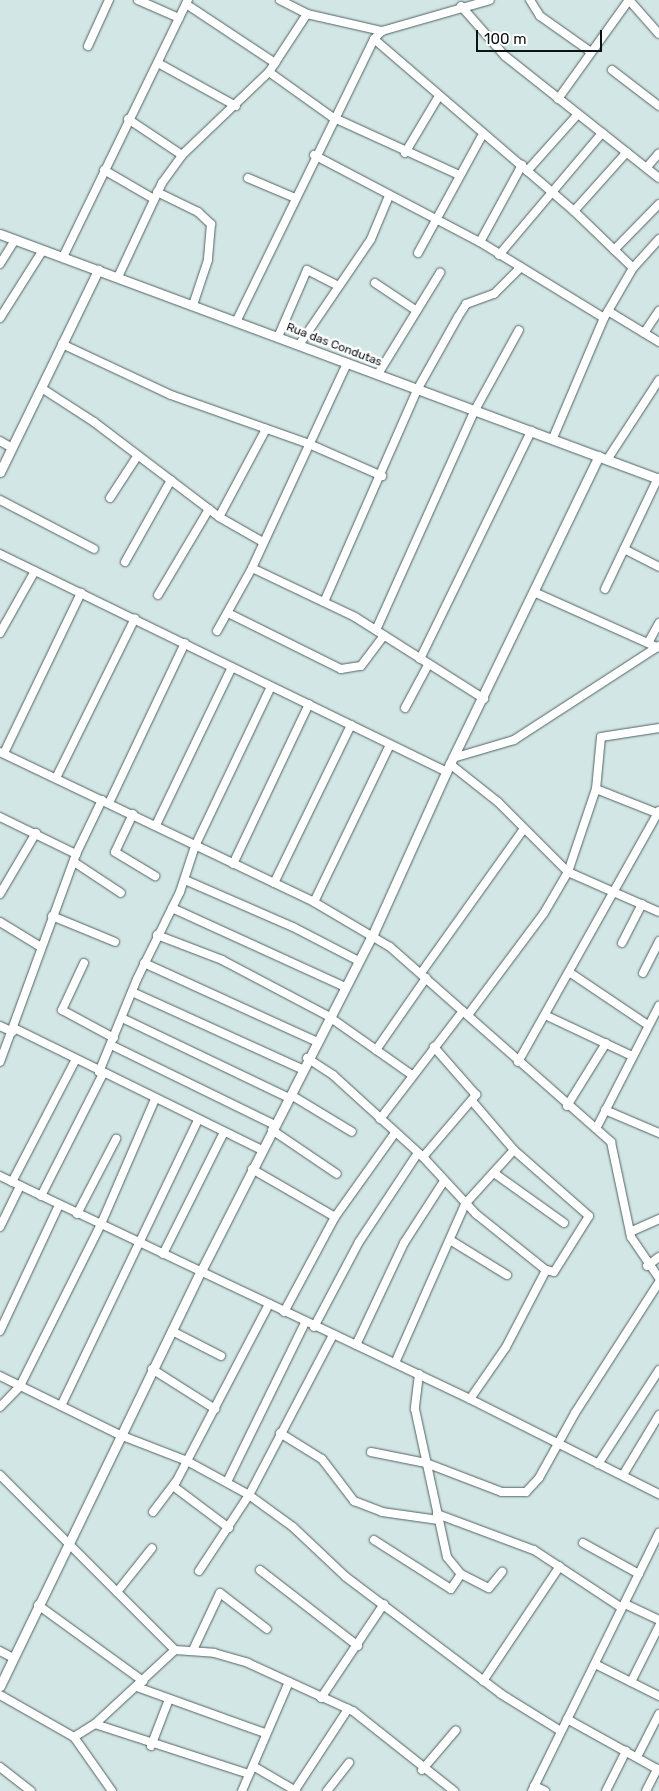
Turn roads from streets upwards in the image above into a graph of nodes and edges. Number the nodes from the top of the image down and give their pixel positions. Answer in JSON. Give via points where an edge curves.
{"nodes":[{"id":1,"x":109,"y":0,"type":"edge"},
{"id":2,"x":138,"y":0,"type":"edge"},
{"id":3,"x":280,"y":0,"type":"edge"},
{"id":4,"x":490,"y":0,"type":"edge"},
{"id":5,"x":530,"y":0,"type":"edge"},
{"id":6,"x":629,"y":0,"type":"edge"},
{"id":7,"x":187,"y":2,"type":"edge"},
{"id":8,"x":461,"y":6,"type":"junction"},
{"id":9,"x":307,"y":14,"type":"junction"},
{"id":10,"x":179,"y":18,"type":"junction"},
{"id":11,"x":382,"y":32,"type":"junction"},
{"id":12,"x":659,"y":34,"type":"edge"},
{"id":13,"x":374,"y":39,"type":"junction"},
{"id":14,"x":88,"y":46,"type":"dead end"},
{"id":15,"x":591,"y":52,"type":"junction"},
{"id":16,"x":158,"y":63,"type":"junction"},
{"id":17,"x":276,"y":63,"type":"junction"},
{"id":18,"x":612,"y":70,"type":"dead end"},
{"id":19,"x":269,"y":72,"type":"junction"},
{"id":20,"x":439,"y":96,"type":"junction"},
{"id":21,"x":558,"y":99,"type":"junction"},
{"id":22,"x":236,"y":106,"type":"junction"},
{"id":23,"x":659,"y":106,"type":"edge"},
{"id":24,"x":578,"y":114,"type":"junction"},
{"id":25,"x":332,"y":117,"type":"junction"},
{"id":26,"x":128,"y":119,"type":"junction"},
{"id":27,"x":602,"y":133,"type":"junction"},
{"id":28,"x":483,"y":134,"type":"junction"},
{"id":29,"x":627,"y":152,"type":"junction"},
{"id":30,"x":405,"y":153,"type":"junction"},
{"id":31,"x":659,"y":154,"type":"edge"},
{"id":32,"x":182,"y":155,"type":"junction"},
{"id":33,"x":314,"y":155,"type":"junction"},
{"id":34,"x":647,"y":167,"type":"junction"},
{"id":35,"x":525,"y":168,"type":"junction"},
{"id":36,"x":104,"y":170,"type":"junction"},
{"id":37,"x":457,"y":174,"type":"junction"},
{"id":38,"x":248,"y":178,"type":"dead end"},
{"id":39,"x":659,"y":178,"type":"edge"},
{"id":40,"x":552,"y":192,"type":"junction"},
{"id":41,"x":155,"y":196,"type":"junction"},
{"id":42,"x":389,"y":196,"type":"junction"},
{"id":43,"x":293,"y":197,"type":"junction"},
{"id":44,"x":659,"y":204,"type":"edge"},
{"id":45,"x":574,"y":211,"type":"junction"},
{"id":46,"x":436,"y":221,"type":"junction"},
{"id":47,"x":0,"y":234,"type":"edge"},
{"id":48,"x":659,"y":239,"type":"edge"},
{"id":49,"x":15,"y":240,"type":"junction"},
{"id":50,"x":480,"y":242,"type":"junction"},
{"id":51,"x":44,"y":250,"type":"junction"},
{"id":52,"x":614,"y":250,"type":"junction"},
{"id":53,"x":418,"y":252,"type":"dead end"},
{"id":54,"x":499,"y":255,"type":"junction"},
{"id":55,"x":63,"y":257,"type":"junction"},
{"id":56,"x":0,"y":264,"type":"edge"},
{"id":57,"x":520,"y":267,"type":"junction"},
{"id":58,"x":633,"y":268,"type":"junction"},
{"id":59,"x":98,"y":270,"type":"junction"},
{"id":60,"x":440,"y":274,"type":"dead end"},
{"id":61,"x":118,"y":277,"type":"junction"},
{"id":62,"x":375,"y":283,"type":"dead end"},
{"id":63,"x":337,"y":285,"type":"junction"},
{"id":64,"x":192,"y":305,"type":"junction"},
{"id":65,"x":417,"y":311,"type":"junction"},
{"id":66,"x":659,"y":311,"type":"edge"},
{"id":67,"x":606,"y":314,"type":"junction"},
{"id":68,"x":0,"y":318,"type":"edge"},
{"id":69,"x":236,"y":322,"type":"junction"},
{"id":70,"x":519,"y":330,"type":"dead end"},
{"id":71,"x":644,"y":332,"type":"junction"},
{"id":72,"x":278,"y":337,"type":"junction"},
{"id":73,"x":659,"y":342,"type":"edge"},
{"id":74,"x":62,"y":344,"type":"junction"},
{"id":75,"x":299,"y":345,"type":"junction"},
{"id":76,"x":347,"y":363,"type":"junction"},
{"id":77,"x":378,"y":374,"type":"junction"},
{"id":78,"x":659,"y":380,"type":"edge"},
{"id":79,"x":43,"y":389,"type":"junction"},
{"id":80,"x":417,"y":390,"type":"junction"},
{"id":81,"x":475,"y":410,"type":"junction"},
{"id":82,"x":266,"y":429,"type":"junction"},
{"id":83,"x":532,"y":431,"type":"junction"},
{"id":84,"x":553,"y":438,"type":"junction"},
{"id":85,"x":0,"y":441,"type":"edge"},
{"id":86,"x":309,"y":444,"type":"junction"},
{"id":87,"x":12,"y":448,"type":"junction"},
{"id":88,"x":138,"y":455,"type":"junction"},
{"id":89,"x":603,"y":458,"type":"junction"},
{"id":90,"x":0,"y":472,"type":"edge"},
{"id":91,"x":382,"y":476,"type":"junction"},
{"id":92,"x":658,"y":479,"type":"edge"},
{"id":93,"x":171,"y":480,"type":"junction"},
{"id":94,"x":110,"y":498,"type":"dead end"},
{"id":95,"x":0,"y":500,"type":"edge"},
{"id":96,"x":209,"y":509,"type":"junction"},
{"id":97,"x":219,"y":517,"type":"junction"},
{"id":98,"x":263,"y":542,"type":"junction"},
{"id":99,"x":94,"y":549,"type":"dead end"},
{"id":100,"x":624,"y":549,"type":"junction"},
{"id":101,"x":0,"y":554,"type":"edge"},
{"id":102,"x":125,"y":562,"type":"dead end"},
{"id":103,"x":659,"y":567,"type":"edge"},
{"id":104,"x":252,"y":568,"type":"junction"},
{"id":105,"x":35,"y":571,"type":"junction"},
{"id":106,"x":605,"y":590,"type":"dead end"},
{"id":107,"x":81,"y":592,"type":"junction"},
{"id":108,"x":536,"y":593,"type":"junction"},
{"id":109,"x":158,"y":594,"type":"dead end"},
{"id":110,"x":324,"y":602,"type":"junction"},
{"id":111,"x":228,"y":613,"type":"junction"},
{"id":112,"x":134,"y":618,"type":"junction"},
{"id":113,"x":659,"y":623,"type":"edge"},
{"id":114,"x":376,"y":630,"type":"junction"},
{"id":115,"x":217,"y":631,"type":"dead end"},
{"id":116,"x":0,"y":634,"type":"edge"},
{"id":117,"x":384,"y":636,"type":"junction"},
{"id":118,"x":648,"y":642,"type":"junction"},
{"id":119,"x":185,"y":643,"type":"junction"},
{"id":120,"x":658,"y":647,"type":"edge"},
{"id":121,"x":420,"y":659,"type":"junction"},
{"id":122,"x":428,"y":665,"type":"junction"},
{"id":123,"x":232,"y":667,"type":"junction"},
{"id":124,"x":271,"y":687,"type":"junction"},
{"id":125,"x":484,"y":699,"type":"junction"},
{"id":126,"x":309,"y":704,"type":"junction"},
{"id":127,"x":405,"y":708,"type":"dead end"},
{"id":128,"x":350,"y":725,"type":"junction"},
{"id":129,"x":659,"y":728,"type":"edge"},
{"id":130,"x":390,"y":745,"type":"junction"},
{"id":131,"x":2,"y":753,"type":"edge"},
{"id":132,"x":450,"y":765,"type":"junction"},
{"id":133,"x":56,"y":778,"type":"junction"},
{"id":134,"x":596,"y":789,"type":"junction"},
{"id":135,"x":106,"y":801,"type":"junction"},
{"id":136,"x":659,"y":812,"type":"edge"},
{"id":137,"x":133,"y":814,"type":"junction"},
{"id":138,"x":0,"y":817,"type":"edge"},
{"id":139,"x":156,"y":826,"type":"junction"},
{"id":140,"x":523,"y":830,"type":"junction"},
{"id":141,"x":36,"y":833,"type":"junction"},
{"id":142,"x":195,"y":846,"type":"junction"},
{"id":143,"x":75,"y":858,"type":"junction"},
{"id":144,"x":233,"y":864,"type":"junction"},
{"id":145,"x":568,"y":872,"type":"junction"},
{"id":146,"x":156,"y":876,"type":"dead end"},
{"id":147,"x":185,"y":880,"type":"junction"},
{"id":148,"x":274,"y":883,"type":"junction"},
{"id":149,"x":612,"y":891,"type":"junction"},
{"id":150,"x":121,"y":893,"type":"dead end"},
{"id":151,"x":0,"y":894,"type":"edge"},
{"id":152,"x":314,"y":902,"type":"junction"},
{"id":153,"x":642,"y":904,"type":"junction"},
{"id":154,"x":172,"y":908,"type":"junction"},
{"id":155,"x":659,"y":912,"type":"edge"},
{"id":156,"x":52,"y":916,"type":"junction"},
{"id":157,"x":0,"y":922,"type":"edge"},
{"id":158,"x":373,"y":934,"type":"junction"},
{"id":159,"x":157,"y":935,"type":"junction"},
{"id":160,"x":659,"y":940,"type":"edge"},
{"id":161,"x":115,"y":942,"type":"dead end"},
{"id":162,"x":622,"y":943,"type":"dead end"},
{"id":163,"x":41,"y":947,"type":"junction"},
{"id":164,"x":359,"y":961,"type":"junction"},
{"id":165,"x":84,"y":963,"type":"dead end"},
{"id":166,"x":144,"y":963,"type":"junction"},
{"id":167,"x":569,"y":972,"type":"junction"},
{"id":168,"x":643,"y":973,"type":"dead end"},
{"id":169,"x":423,"y":975,"type":"junction"},
{"id":170,"x":345,"y":988,"type":"junction"},
{"id":171,"x":132,"y":992,"type":"junction"},
{"id":172,"x":659,"y":1006,"type":"edge"},
{"id":173,"x":466,"y":1013,"type":"junction"},
{"id":174,"x":545,"y":1015,"type":"junction"},
{"id":175,"x":328,"y":1016,"type":"junction"},
{"id":176,"x":122,"y":1018,"type":"junction"},
{"id":177,"x":648,"y":1025,"type":"junction"},
{"id":178,"x":0,"y":1026,"type":"edge"},
{"id":179,"x":13,"y":1030,"type":"junction"},
{"id":180,"x":113,"y":1041,"type":"junction"},
{"id":181,"x":315,"y":1041,"type":"junction"},
{"id":182,"x":606,"y":1043,"type":"junction"},
{"id":183,"x":434,"y":1048,"type":"junction"},
{"id":184,"x":376,"y":1050,"type":"junction"},
{"id":185,"x":632,"y":1056,"type":"junction"},
{"id":186,"x":307,"y":1058,"type":"junction"},
{"id":187,"x":75,"y":1060,"type":"junction"},
{"id":188,"x":0,"y":1062,"type":"edge"},
{"id":189,"x":518,"y":1062,"type":"junction"},
{"id":190,"x":302,"y":1069,"type":"junction"},
{"id":191,"x":101,"y":1073,"type":"junction"},
{"id":192,"x":412,"y":1075,"type":"junction"},
{"id":193,"x":290,"y":1096,"type":"junction"},
{"id":194,"x":155,"y":1099,"type":"junction"},
{"id":195,"x":472,"y":1101,"type":"junction"},
{"id":196,"x":567,"y":1106,"type":"junction"},
{"id":197,"x":605,"y":1110,"type":"junction"},
{"id":198,"x":380,"y":1119,"type":"junction"},
{"id":199,"x":198,"y":1120,"type":"junction"},
{"id":200,"x":598,"y":1126,"type":"junction"},
{"id":201,"x":274,"y":1128,"type":"junction"},
{"id":202,"x":224,"y":1132,"type":"junction"},
{"id":203,"x":352,"y":1132,"type":"dead end"},
{"id":204,"x":395,"y":1133,"type":"junction"},
{"id":205,"x":659,"y":1133,"type":"edge"},
{"id":206,"x":116,"y":1139,"type":"dead end"},
{"id":207,"x":262,"y":1150,"type":"junction"},
{"id":208,"x":514,"y":1150,"type":"junction"},
{"id":209,"x":420,"y":1155,"type":"junction"},
{"id":210,"x":252,"y":1169,"type":"junction"},
{"id":211,"x":494,"y":1173,"type":"junction"},
{"id":212,"x":337,"y":1174,"type":"dead end"},
{"id":213,"x":0,"y":1176,"type":"edge"},
{"id":214,"x":444,"y":1181,"type":"junction"},
{"id":215,"x":12,"y":1182,"type":"junction"},
{"id":216,"x":20,"y":1186,"type":"junction"},
{"id":217,"x":41,"y":1196,"type":"junction"},
{"id":218,"x":465,"y":1204,"type":"junction"},
{"id":219,"x":59,"y":1206,"type":"junction"},
{"id":220,"x":77,"y":1214,"type":"junction"},
{"id":221,"x":335,"y":1217,"type":"junction"},
{"id":222,"x":659,"y":1219,"type":"edge"},
{"id":223,"x":564,"y":1223,"type":"dead end"},
{"id":224,"x":100,"y":1224,"type":"junction"},
{"id":225,"x":0,"y":1227,"type":"edge"},
{"id":226,"x":630,"y":1232,"type":"junction"},
{"id":227,"x":450,"y":1240,"type":"junction"},
{"id":228,"x":140,"y":1244,"type":"junction"},
{"id":229,"x":163,"y":1254,"type":"junction"},
{"id":230,"x":659,"y":1257,"type":"edge"},
{"id":231,"x":648,"y":1266,"type":"junction"},
{"id":232,"x":546,"y":1270,"type":"junction"},
{"id":233,"x":201,"y":1271,"type":"junction"},
{"id":234,"x":507,"y":1275,"type":"dead end"},
{"id":235,"x":659,"y":1280,"type":"edge"},
{"id":236,"x":268,"y":1304,"type":"junction"},
{"id":237,"x":284,"y":1312,"type":"junction"},
{"id":238,"x":305,"y":1322,"type":"junction"},
{"id":239,"x":314,"y":1327,"type":"junction"},
{"id":240,"x":0,"y":1330,"type":"edge"},
{"id":241,"x":172,"y":1331,"type":"junction"},
{"id":242,"x":333,"y":1335,"type":"junction"},
{"id":243,"x":356,"y":1345,"type":"junction"},
{"id":244,"x":221,"y":1356,"type":"dead end"},
{"id":245,"x":395,"y":1363,"type":"junction"},
{"id":246,"x":152,"y":1369,"type":"junction"},
{"id":247,"x":659,"y":1370,"type":"edge"},
{"id":248,"x":419,"y":1374,"type":"junction"},
{"id":249,"x":0,"y":1376,"type":"edge"},
{"id":250,"x":20,"y":1386,"type":"junction"},
{"id":251,"x":470,"y":1399,"type":"junction"},
{"id":252,"x":61,"y":1406,"type":"junction"},
{"id":253,"x":0,"y":1407,"type":"edge"},
{"id":254,"x":215,"y":1409,"type":"junction"},
{"id":255,"x":659,"y":1415,"type":"edge"},
{"id":256,"x":280,"y":1433,"type":"junction"},
{"id":257,"x":120,"y":1436,"type":"junction"},
{"id":258,"x":557,"y":1445,"type":"junction"},
{"id":259,"x":371,"y":1452,"type":"dead end"},
{"id":260,"x":187,"y":1461,"type":"junction"},
{"id":261,"x":426,"y":1463,"type":"junction"},
{"id":262,"x":598,"y":1464,"type":"junction"},
{"id":263,"x":623,"y":1475,"type":"junction"},
{"id":264,"x":2,"y":1481,"type":"edge"},
{"id":265,"x":227,"y":1482,"type":"junction"},
{"id":266,"x":173,"y":1486,"type":"junction"},
{"id":267,"x":659,"y":1494,"type":"edge"},
{"id":268,"x":249,"y":1495,"type":"junction"},
{"id":269,"x":153,"y":1512,"type":"dead end"},
{"id":270,"x":437,"y":1517,"type":"junction"},
{"id":271,"x":229,"y":1528,"type":"junction"},
{"id":272,"x":659,"y":1533,"type":"edge"},
{"id":273,"x":374,"y":1540,"type":"dead end"},
{"id":274,"x":68,"y":1542,"type":"junction"},
{"id":275,"x":583,"y":1543,"type":"dead end"},
{"id":276,"x":152,"y":1548,"type":"dead end"},
{"id":277,"x":560,"y":1566,"type":"junction"},
{"id":278,"x":260,"y":1570,"type":"dead end"},
{"id":279,"x":199,"y":1571,"type":"dead end"},
{"id":280,"x":502,"y":1572,"type":"dead end"},
{"id":281,"x":461,"y":1574,"type":"junction"},
{"id":282,"x":639,"y":1574,"type":"junction"},
{"id":283,"x":117,"y":1592,"type":"junction"},
{"id":284,"x":384,"y":1604,"type":"junction"},
{"id":285,"x":38,"y":1605,"type":"junction"},
{"id":286,"x":624,"y":1606,"type":"junction"},
{"id":287,"x":659,"y":1620,"type":"edge"},
{"id":288,"x":659,"y":1626,"type":"edge"},
{"id":289,"x":267,"y":1628,"type":"dead end"},
{"id":290,"x":358,"y":1646,"type":"junction"},
{"id":291,"x":175,"y":1650,"type":"junction"},
{"id":292,"x":192,"y":1650,"type":"junction"},
{"id":293,"x":0,"y":1651,"type":"edge"},
{"id":294,"x":13,"y":1658,"type":"junction"},
{"id":295,"x":596,"y":1664,"type":"junction"},
{"id":296,"x":143,"y":1681,"type":"junction"},
{"id":297,"x":484,"y":1681,"type":"junction"},
{"id":298,"x":289,"y":1682,"type":"junction"},
{"id":299,"x":631,"y":1682,"type":"junction"},
{"id":300,"x":0,"y":1686,"type":"edge"},
{"id":301,"x":137,"y":1687,"type":"junction"},
{"id":302,"x":0,"y":1694,"type":"edge"},
{"id":303,"x":659,"y":1696,"type":"edge"},
{"id":304,"x":321,"y":1698,"type":"junction"},
{"id":305,"x":169,"y":1699,"type":"junction"},
{"id":306,"x":348,"y":1709,"type":"junction"},
{"id":307,"x":659,"y":1714,"type":"edge"},
{"id":308,"x":566,"y":1719,"type":"junction"},
{"id":309,"x":95,"y":1724,"type":"junction"},
{"id":310,"x":456,"y":1730,"type":"dead end"},
{"id":311,"x":561,"y":1731,"type":"junction"},
{"id":312,"x":265,"y":1733,"type":"junction"},
{"id":313,"x":74,"y":1738,"type":"junction"},
{"id":314,"x":152,"y":1746,"type":"junction"},
{"id":315,"x":626,"y":1751,"type":"junction"},
{"id":316,"x":636,"y":1757,"type":"junction"},
{"id":317,"x":349,"y":1763,"type":"dead end"},
{"id":318,"x":253,"y":1766,"type":"junction"},
{"id":319,"x":0,"y":1767,"type":"edge"},
{"id":320,"x":422,"y":1770,"type":"junction"},
{"id":321,"x":658,"y":1770,"type":"edge"},
{"id":322,"x":249,"y":1774,"type":"junction"},
{"id":323,"x":533,"y":1788,"type":"edge"},
{"id":324,"x":31,"y":1791,"type":"edge"},
{"id":325,"x":112,"y":1791,"type":"edge"},
{"id":326,"x":242,"y":1791,"type":"edge"},
{"id":327,"x":296,"y":1791,"type":"edge"},
{"id":328,"x":327,"y":1791,"type":"edge"},
{"id":329,"x":454,"y":1791,"type":"edge"},
{"id":330,"x":545,"y":1791,"type":"edge"},
{"id":331,"x":606,"y":1791,"type":"edge"},
{"id":332,"x":646,"y":1791,"type":"edge"}],
"edges":[{"from":1,"to":14,"type":"street"},
{"from":2,"to":10,"type":"street"},
{"from":3,"to":9,"type":"street"},
{"from":4,"to":8,"type":"street"},
{"from":5,"to":15,"type":"street","via":[[540,16]]},
{"from":6,"to":12,"type":"street"},
{"from":6,"to":15,"type":"street"},
{"from":7,"to":10,"type":"street"},
{"from":7,"to":17,"type":"street"},
{"from":8,"to":11,"type":"street"},
{"from":8,"to":21,"type":"street","via":[[505,56]]},
{"from":9,"to":11,"type":"street"},
{"from":9,"to":17,"type":"street"},
{"from":10,"to":16,"type":"street"},
{"from":11,"to":13,"type":"street"},
{"from":13,"to":20,"type":"street"},
{"from":13,"to":25,"type":"street"},
{"from":15,"to":21,"type":"street"},
{"from":16,"to":22,"type":"street"},
{"from":16,"to":26,"type":"street"},
{"from":17,"to":19,"type":"street"},
{"from":18,"to":23,"type":"street"},
{"from":19,"to":22,"type":"street"},
{"from":19,"to":25,"type":"street"},
{"from":20,"to":28,"type":"street"},
{"from":20,"to":30,"type":"street"},
{"from":21,"to":24,"type":"street"},
{"from":22,"to":32,"type":"street"},
{"from":24,"to":27,"type":"street"},
{"from":24,"to":35,"type":"street"},
{"from":25,"to":30,"type":"street"},
{"from":25,"to":33,"type":"street"},
{"from":26,"to":32,"type":"street"},
{"from":26,"to":36,"type":"street"},
{"from":27,"to":29,"type":"street"},
{"from":27,"to":40,"type":"street"},
{"from":28,"to":35,"type":"street"},
{"from":28,"to":37,"type":"street"},
{"from":29,"to":34,"type":"street"},
{"from":29,"to":45,"type":"street"},
{"from":30,"to":37,"type":"street"},
{"from":31,"to":34,"type":"street"},
{"from":32,"to":41,"type":"street"},
{"from":33,"to":42,"type":"street"},
{"from":33,"to":43,"type":"street"},
{"from":34,"to":39,"type":"street"},
{"from":35,"to":40,"type":"street"},
{"from":35,"to":50,"type":"street"},
{"from":36,"to":41,"type":"street"},
{"from":36,"to":55,"type":"street"},
{"from":37,"to":46,"type":"street"},
{"from":38,"to":43,"type":"street"},
{"from":40,"to":45,"type":"street"},
{"from":40,"to":54,"type":"street"},
{"from":41,"to":61,"type":"street"},
{"from":41,"to":64,"type":"street","via":[[198,212],[211,224],[208,260]]},
{"from":42,"to":46,"type":"street"},
{"from":42,"to":63,"type":"street","via":[[371,239]]},
{"from":43,"to":69,"type":"street"},
{"from":44,"to":52,"type":"street"},
{"from":45,"to":52,"type":"street"},
{"from":46,"to":50,"type":"street"},
{"from":46,"to":53,"type":"street"},
{"from":47,"to":49,"type":"street","name":"Rua das Condutas"},
{"from":48,"to":58,"type":"street"},
{"from":49,"to":51,"type":"street","name":"Rua das Condutas"},
{"from":49,"to":56,"type":"street"},
{"from":50,"to":54,"type":"street"},
{"from":51,"to":55,"type":"street","name":"Rua das Condutas"},
{"from":51,"to":68,"type":"street"},
{"from":52,"to":58,"type":"street"},
{"from":54,"to":57,"type":"street"},
{"from":55,"to":59,"type":"street","name":"Rua das Condutas"},
{"from":57,"to":67,"type":"street"},
{"from":57,"to":80,"type":"street","via":[[494,294],[466,304]]},
{"from":58,"to":67,"type":"street"},
{"from":59,"to":61,"type":"street","name":"Rua das Condutas"},
{"from":59,"to":74,"type":"street"},
{"from":60,"to":65,"type":"street"},
{"from":61,"to":64,"type":"street","name":"Rua das Condutas"},
{"from":62,"to":65,"type":"street"},
{"from":63,"to":72,"type":"street","via":[[307,270]]},
{"from":63,"to":75,"type":"street"},
{"from":64,"to":69,"type":"street","name":"Rua das Condutas"},
{"from":65,"to":77,"type":"street"},
{"from":66,"to":71,"type":"street"},
{"from":67,"to":71,"type":"street"},
{"from":67,"to":84,"type":"street"},
{"from":69,"to":72,"type":"street","name":"Rua das Condutas"},
{"from":70,"to":81,"type":"street"},
{"from":71,"to":73,"type":"street"},
{"from":72,"to":75,"type":"street","name":"Rua das Condutas"},
{"from":74,"to":79,"type":"street"},
{"from":74,"to":82,"type":"street","via":[[172,396]]},
{"from":75,"to":76,"type":"street","name":"Rua das Condutas"},
{"from":76,"to":77,"type":"street","name":"Rua das Condutas"},
{"from":76,"to":86,"type":"street"},
{"from":77,"to":80,"type":"street","name":"Rua das Condutas"},
{"from":78,"to":89,"type":"street"},
{"from":79,"to":87,"type":"street"},
{"from":79,"to":88,"type":"street"},
{"from":80,"to":81,"type":"street","name":"Rua das Condutas"},
{"from":80,"to":91,"type":"street"},
{"from":81,"to":83,"type":"street","name":"Rua das Condutas"},
{"from":81,"to":114,"type":"street"},
{"from":82,"to":86,"type":"street"},
{"from":82,"to":97,"type":"street"},
{"from":83,"to":84,"type":"street","name":"Rua das Condutas"},
{"from":83,"to":121,"type":"street"},
{"from":84,"to":89,"type":"street","name":"Rua das Condutas"},
{"from":85,"to":87,"type":"street"},
{"from":86,"to":91,"type":"street"},
{"from":86,"to":98,"type":"street"},
{"from":87,"to":90,"type":"street"},
{"from":88,"to":93,"type":"street"},
{"from":88,"to":94,"type":"street"},
{"from":89,"to":92,"type":"street","name":"Rua das Condutas"},
{"from":89,"to":108,"type":"street"},
{"from":91,"to":110,"type":"street"},
{"from":92,"to":100,"type":"street"},
{"from":93,"to":96,"type":"street"},
{"from":93,"to":102,"type":"street"},
{"from":95,"to":99,"type":"street"},
{"from":96,"to":97,"type":"street"},
{"from":96,"to":109,"type":"street"},
{"from":97,"to":98,"type":"street"},
{"from":98,"to":104,"type":"street"},
{"from":100,"to":103,"type":"street"},
{"from":100,"to":106,"type":"street"},
{"from":101,"to":105,"type":"street"},
{"from":104,"to":110,"type":"street"},
{"from":104,"to":111,"type":"street"},
{"from":105,"to":107,"type":"street"},
{"from":105,"to":116,"type":"street"},
{"from":107,"to":112,"type":"street"},
{"from":107,"to":131,"type":"street"},
{"from":108,"to":118,"type":"street"},
{"from":108,"to":125,"type":"street"},
{"from":110,"to":114,"type":"street"},
{"from":111,"to":115,"type":"street"},
{"from":111,"to":117,"type":"street","via":[[341,669],[361,666]]},
{"from":112,"to":119,"type":"street"},
{"from":112,"to":133,"type":"street"},
{"from":113,"to":118,"type":"street"},
{"from":114,"to":117,"type":"street"},
{"from":117,"to":121,"type":"street"},
{"from":118,"to":120,"type":"street"},
{"from":119,"to":123,"type":"street"},
{"from":119,"to":135,"type":"street"},
{"from":120,"to":132,"type":"street","via":[[514,740]]},
{"from":121,"to":122,"type":"street"},
{"from":122,"to":125,"type":"street"},
{"from":122,"to":127,"type":"street"},
{"from":123,"to":124,"type":"street"},
{"from":123,"to":139,"type":"street"},
{"from":124,"to":126,"type":"street"},
{"from":124,"to":142,"type":"street"},
{"from":125,"to":132,"type":"street"},
{"from":126,"to":128,"type":"street"},
{"from":126,"to":144,"type":"street"},
{"from":128,"to":130,"type":"street"},
{"from":128,"to":148,"type":"street"},
{"from":129,"to":134,"type":"street","via":[[603,735]]},
{"from":130,"to":132,"type":"street"},
{"from":130,"to":152,"type":"street"},
{"from":131,"to":133,"type":"street"},
{"from":132,"to":140,"type":"street","via":[[498,802]]},
{"from":132,"to":158,"type":"street"},
{"from":133,"to":135,"type":"street"},
{"from":134,"to":136,"type":"street"},
{"from":134,"to":145,"type":"street"},
{"from":135,"to":137,"type":"street"},
{"from":135,"to":143,"type":"street"},
{"from":136,"to":149,"type":"street"},
{"from":137,"to":139,"type":"street"},
{"from":137,"to":146,"type":"street","via":[[114,852]]},
{"from":138,"to":141,"type":"street"},
{"from":139,"to":142,"type":"street"},
{"from":140,"to":145,"type":"street"},
{"from":140,"to":169,"type":"street"},
{"from":141,"to":143,"type":"street"},
{"from":141,"to":151,"type":"street"},
{"from":142,"to":144,"type":"street"},
{"from":142,"to":147,"type":"street"},
{"from":143,"to":150,"type":"street"},
{"from":143,"to":156,"type":"street"},
{"from":144,"to":148,"type":"street"},
{"from":145,"to":149,"type":"street"},
{"from":145,"to":173,"type":"street","via":[[544,913]]},
{"from":147,"to":154,"type":"street"},
{"from":147,"to":164,"type":"street","via":[[293,927]]},
{"from":148,"to":152,"type":"street"},
{"from":149,"to":153,"type":"street"},
{"from":149,"to":167,"type":"street"},
{"from":152,"to":158,"type":"street"},
{"from":153,"to":155,"type":"street"},
{"from":153,"to":162,"type":"street"},
{"from":154,"to":159,"type":"street"},
{"from":154,"to":170,"type":"street"},
{"from":156,"to":161,"type":"street"},
{"from":156,"to":163,"type":"street"},
{"from":157,"to":163,"type":"street"},
{"from":158,"to":164,"type":"street"},
{"from":158,"to":169,"type":"street"},
{"from":159,"to":166,"type":"street"},
{"from":159,"to":175,"type":"street","via":[[222,960]]},
{"from":160,"to":168,"type":"street"},
{"from":163,"to":179,"type":"street"},
{"from":164,"to":170,"type":"street"},
{"from":165,"to":180,"type":"street","via":[[62,1010]]},
{"from":166,"to":171,"type":"street"},
{"from":166,"to":181,"type":"street"},
{"from":167,"to":174,"type":"street"},
{"from":167,"to":177,"type":"street"},
{"from":169,"to":173,"type":"street"},
{"from":169,"to":184,"type":"street"},
{"from":170,"to":175,"type":"street"},
{"from":171,"to":176,"type":"street"},
{"from":171,"to":190,"type":"street"},
{"from":172,"to":177,"type":"street"},
{"from":173,"to":183,"type":"street"},
{"from":173,"to":189,"type":"street"},
{"from":174,"to":182,"type":"street"},
{"from":174,"to":189,"type":"street"},
{"from":175,"to":181,"type":"street"},
{"from":175,"to":184,"type":"street"},
{"from":176,"to":180,"type":"street"},
{"from":176,"to":193,"type":"street"},
{"from":177,"to":185,"type":"street"},
{"from":178,"to":179,"type":"street"},
{"from":179,"to":187,"type":"street"},
{"from":179,"to":188,"type":"street"},
{"from":180,"to":191,"type":"street"},
{"from":180,"to":201,"type":"street"},
{"from":181,"to":186,"type":"street"},
{"from":182,"to":185,"type":"street"},
{"from":182,"to":196,"type":"street"},
{"from":183,"to":192,"type":"street"},
{"from":183,"to":195,"type":"street","via":[[476,1094]]},
{"from":184,"to":192,"type":"street"},
{"from":185,"to":197,"type":"street"},
{"from":186,"to":190,"type":"street"},
{"from":186,"to":198,"type":"street","via":[[333,1074]]},
{"from":187,"to":191,"type":"street"},
{"from":187,"to":215,"type":"street"},
{"from":189,"to":196,"type":"street"},
{"from":190,"to":193,"type":"street"},
{"from":191,"to":194,"type":"street"},
{"from":191,"to":217,"type":"street"},
{"from":192,"to":198,"type":"street"},
{"from":193,"to":201,"type":"street"},
{"from":193,"to":203,"type":"street"},
{"from":194,"to":199,"type":"street"},
{"from":194,"to":224,"type":"street"},
{"from":195,"to":208,"type":"street"},
{"from":195,"to":209,"type":"street"},
{"from":196,"to":200,"type":"street"},
{"from":197,"to":200,"type":"street"},
{"from":197,"to":205,"type":"street"},
{"from":198,"to":204,"type":"street"},
{"from":199,"to":202,"type":"street"},
{"from":199,"to":228,"type":"street"},
{"from":200,"to":226,"type":"street","via":[[615,1151]]},
{"from":201,"to":207,"type":"street"},
{"from":201,"to":212,"type":"street"},
{"from":202,"to":207,"type":"street"},
{"from":202,"to":229,"type":"street"},
{"from":204,"to":209,"type":"street"},
{"from":204,"to":221,"type":"street"},
{"from":206,"to":220,"type":"street"},
{"from":207,"to":210,"type":"street"},
{"from":208,"to":211,"type":"street"},
{"from":208,"to":232,"type":"street","via":[[588,1216],[554,1272]]},
{"from":209,"to":214,"type":"street"},
{"from":209,"to":239,"type":"street","via":[[359,1242]]},
{"from":210,"to":221,"type":"street"},
{"from":210,"to":233,"type":"street"},
{"from":211,"to":218,"type":"street"},
{"from":211,"to":223,"type":"street"},
{"from":213,"to":215,"type":"street"},
{"from":214,"to":218,"type":"street"},
{"from":214,"to":243,"type":"street","via":[[404,1243]]},
{"from":215,"to":216,"type":"street"},
{"from":216,"to":217,"type":"street"},
{"from":216,"to":225,"type":"street"},
{"from":217,"to":219,"type":"street"},
{"from":218,"to":227,"type":"street"},
{"from":218,"to":232,"type":"street"},
{"from":219,"to":220,"type":"street"},
{"from":219,"to":240,"type":"street"},
{"from":220,"to":224,"type":"street"},
{"from":221,"to":237,"type":"street"},
{"from":222,"to":226,"type":"street"},
{"from":224,"to":228,"type":"street"},
{"from":224,"to":250,"type":"street"},
{"from":226,"to":231,"type":"street"},
{"from":227,"to":234,"type":"street"},
{"from":227,"to":245,"type":"street"},
{"from":228,"to":229,"type":"street"},
{"from":228,"to":252,"type":"street"},
{"from":229,"to":233,"type":"street"},
{"from":230,"to":231,"type":"street"},
{"from":231,"to":235,"type":"street"},
{"from":232,"to":251,"type":"street","via":[[506,1348]]},
{"from":233,"to":236,"type":"street"},
{"from":233,"to":241,"type":"street"},
{"from":235,"to":258,"type":"street"},
{"from":236,"to":237,"type":"street"},
{"from":236,"to":254,"type":"street"},
{"from":237,"to":238,"type":"street"},
{"from":238,"to":239,"type":"street"},
{"from":238,"to":265,"type":"street"},
{"from":239,"to":242,"type":"street"},
{"from":241,"to":244,"type":"street"},
{"from":241,"to":246,"type":"street"},
{"from":242,"to":243,"type":"street"},
{"from":242,"to":256,"type":"street"},
{"from":243,"to":245,"type":"street"},
{"from":245,"to":248,"type":"street"},
{"from":246,"to":254,"type":"street"},
{"from":246,"to":257,"type":"street"},
{"from":247,"to":262,"type":"street"},
{"from":248,"to":251,"type":"street"},
{"from":248,"to":261,"type":"street","via":[[415,1409]]},
{"from":249,"to":250,"type":"street"},
{"from":250,"to":252,"type":"street"},
{"from":250,"to":253,"type":"street"},
{"from":251,"to":258,"type":"street"},
{"from":252,"to":257,"type":"street"},
{"from":254,"to":260,"type":"street"},
{"from":255,"to":263,"type":"street"},
{"from":256,"to":268,"type":"street"},
{"from":256,"to":270,"type":"street","via":[[322,1458],[354,1501],[382,1512]]},
{"from":257,"to":260,"type":"street"},
{"from":257,"to":274,"type":"street"},
{"from":258,"to":261,"type":"street","via":[[534,1486],[513,1494]]},
{"from":258,"to":262,"type":"street"},
{"from":259,"to":261,"type":"street"},
{"from":260,"to":265,"type":"street"},
{"from":260,"to":266,"type":"street"},
{"from":261,"to":270,"type":"street"},
{"from":262,"to":263,"type":"street"},
{"from":263,"to":267,"type":"street"},
{"from":264,"to":274,"type":"street"},
{"from":265,"to":268,"type":"street"},
{"from":266,"to":269,"type":"street"},
{"from":266,"to":271,"type":"street"},
{"from":268,"to":271,"type":"street"},
{"from":268,"to":284,"type":"street","via":[[294,1528],[334,1568]]},
{"from":270,"to":277,"type":"street","via":[[475,1525]]},
{"from":270,"to":281,"type":"street","via":[[447,1557]]},
{"from":271,"to":279,"type":"street"},
{"from":272,"to":282,"type":"street"},
{"from":273,"to":281,"type":"street","via":[[451,1589]]},
{"from":274,"to":283,"type":"street"},
{"from":274,"to":285,"type":"street"},
{"from":275,"to":282,"type":"street"},
{"from":276,"to":283,"type":"street"},
{"from":277,"to":286,"type":"street"},
{"from":277,"to":297,"type":"street"},
{"from":278,"to":290,"type":"street"},
{"from":280,"to":281,"type":"street","via":[[491,1589]]},
{"from":282,"to":286,"type":"street"},
{"from":283,"to":291,"type":"street"},
{"from":284,"to":290,"type":"street"},
{"from":284,"to":297,"type":"street"},
{"from":285,"to":294,"type":"street"},
{"from":285,"to":296,"type":"street"},
{"from":286,"to":287,"type":"street"},
{"from":286,"to":295,"type":"street"},
{"from":288,"to":299,"type":"street"},
{"from":289,"to":292,"type":"street","via":[[220,1593]]},
{"from":290,"to":304,"type":"street"},
{"from":291,"to":292,"type":"street"},
{"from":291,"to":296,"type":"street"},
{"from":292,"to":298,"type":"street","via":[[230,1657]]},
{"from":293,"to":294,"type":"street"},
{"from":294,"to":300,"type":"street"},
{"from":295,"to":299,"type":"street"},
{"from":295,"to":308,"type":"street"},
{"from":296,"to":301,"type":"street"},
{"from":297,"to":311,"type":"street"},
{"from":298,"to":304,"type":"street"},
{"from":298,"to":312,"type":"street"},
{"from":299,"to":303,"type":"street"},
{"from":301,"to":305,"type":"street"},
{"from":301,"to":309,"type":"street"},
{"from":302,"to":313,"type":"street"},
{"from":304,"to":306,"type":"street"},
{"from":305,"to":312,"type":"street"},
{"from":305,"to":314,"type":"street"},
{"from":306,"to":320,"type":"street"},
{"from":306,"to":327,"type":"street"},
{"from":307,"to":316,"type":"street"},
{"from":308,"to":311,"type":"street"},
{"from":308,"to":315,"type":"street"},
{"from":309,"to":313,"type":"street"},
{"from":309,"to":314,"type":"street"},
{"from":310,"to":320,"type":"street"},
{"from":311,"to":323,"type":"street"},
{"from":312,"to":318,"type":"street"},
{"from":313,"to":325,"type":"street"},
{"from":314,"to":322,"type":"street"},
{"from":315,"to":316,"type":"street"},
{"from":315,"to":331,"type":"street"},
{"from":316,"to":321,"type":"street"},
{"from":317,"to":328,"type":"street"},
{"from":318,"to":322,"type":"street"},
{"from":318,"to":327,"type":"street"},
{"from":319,"to":324,"type":"street"},
{"from":320,"to":329,"type":"street"},
{"from":321,"to":332,"type":"street"},
{"from":322,"to":326,"type":"street"},
{"from":323,"to":330,"type":"street"}]}
